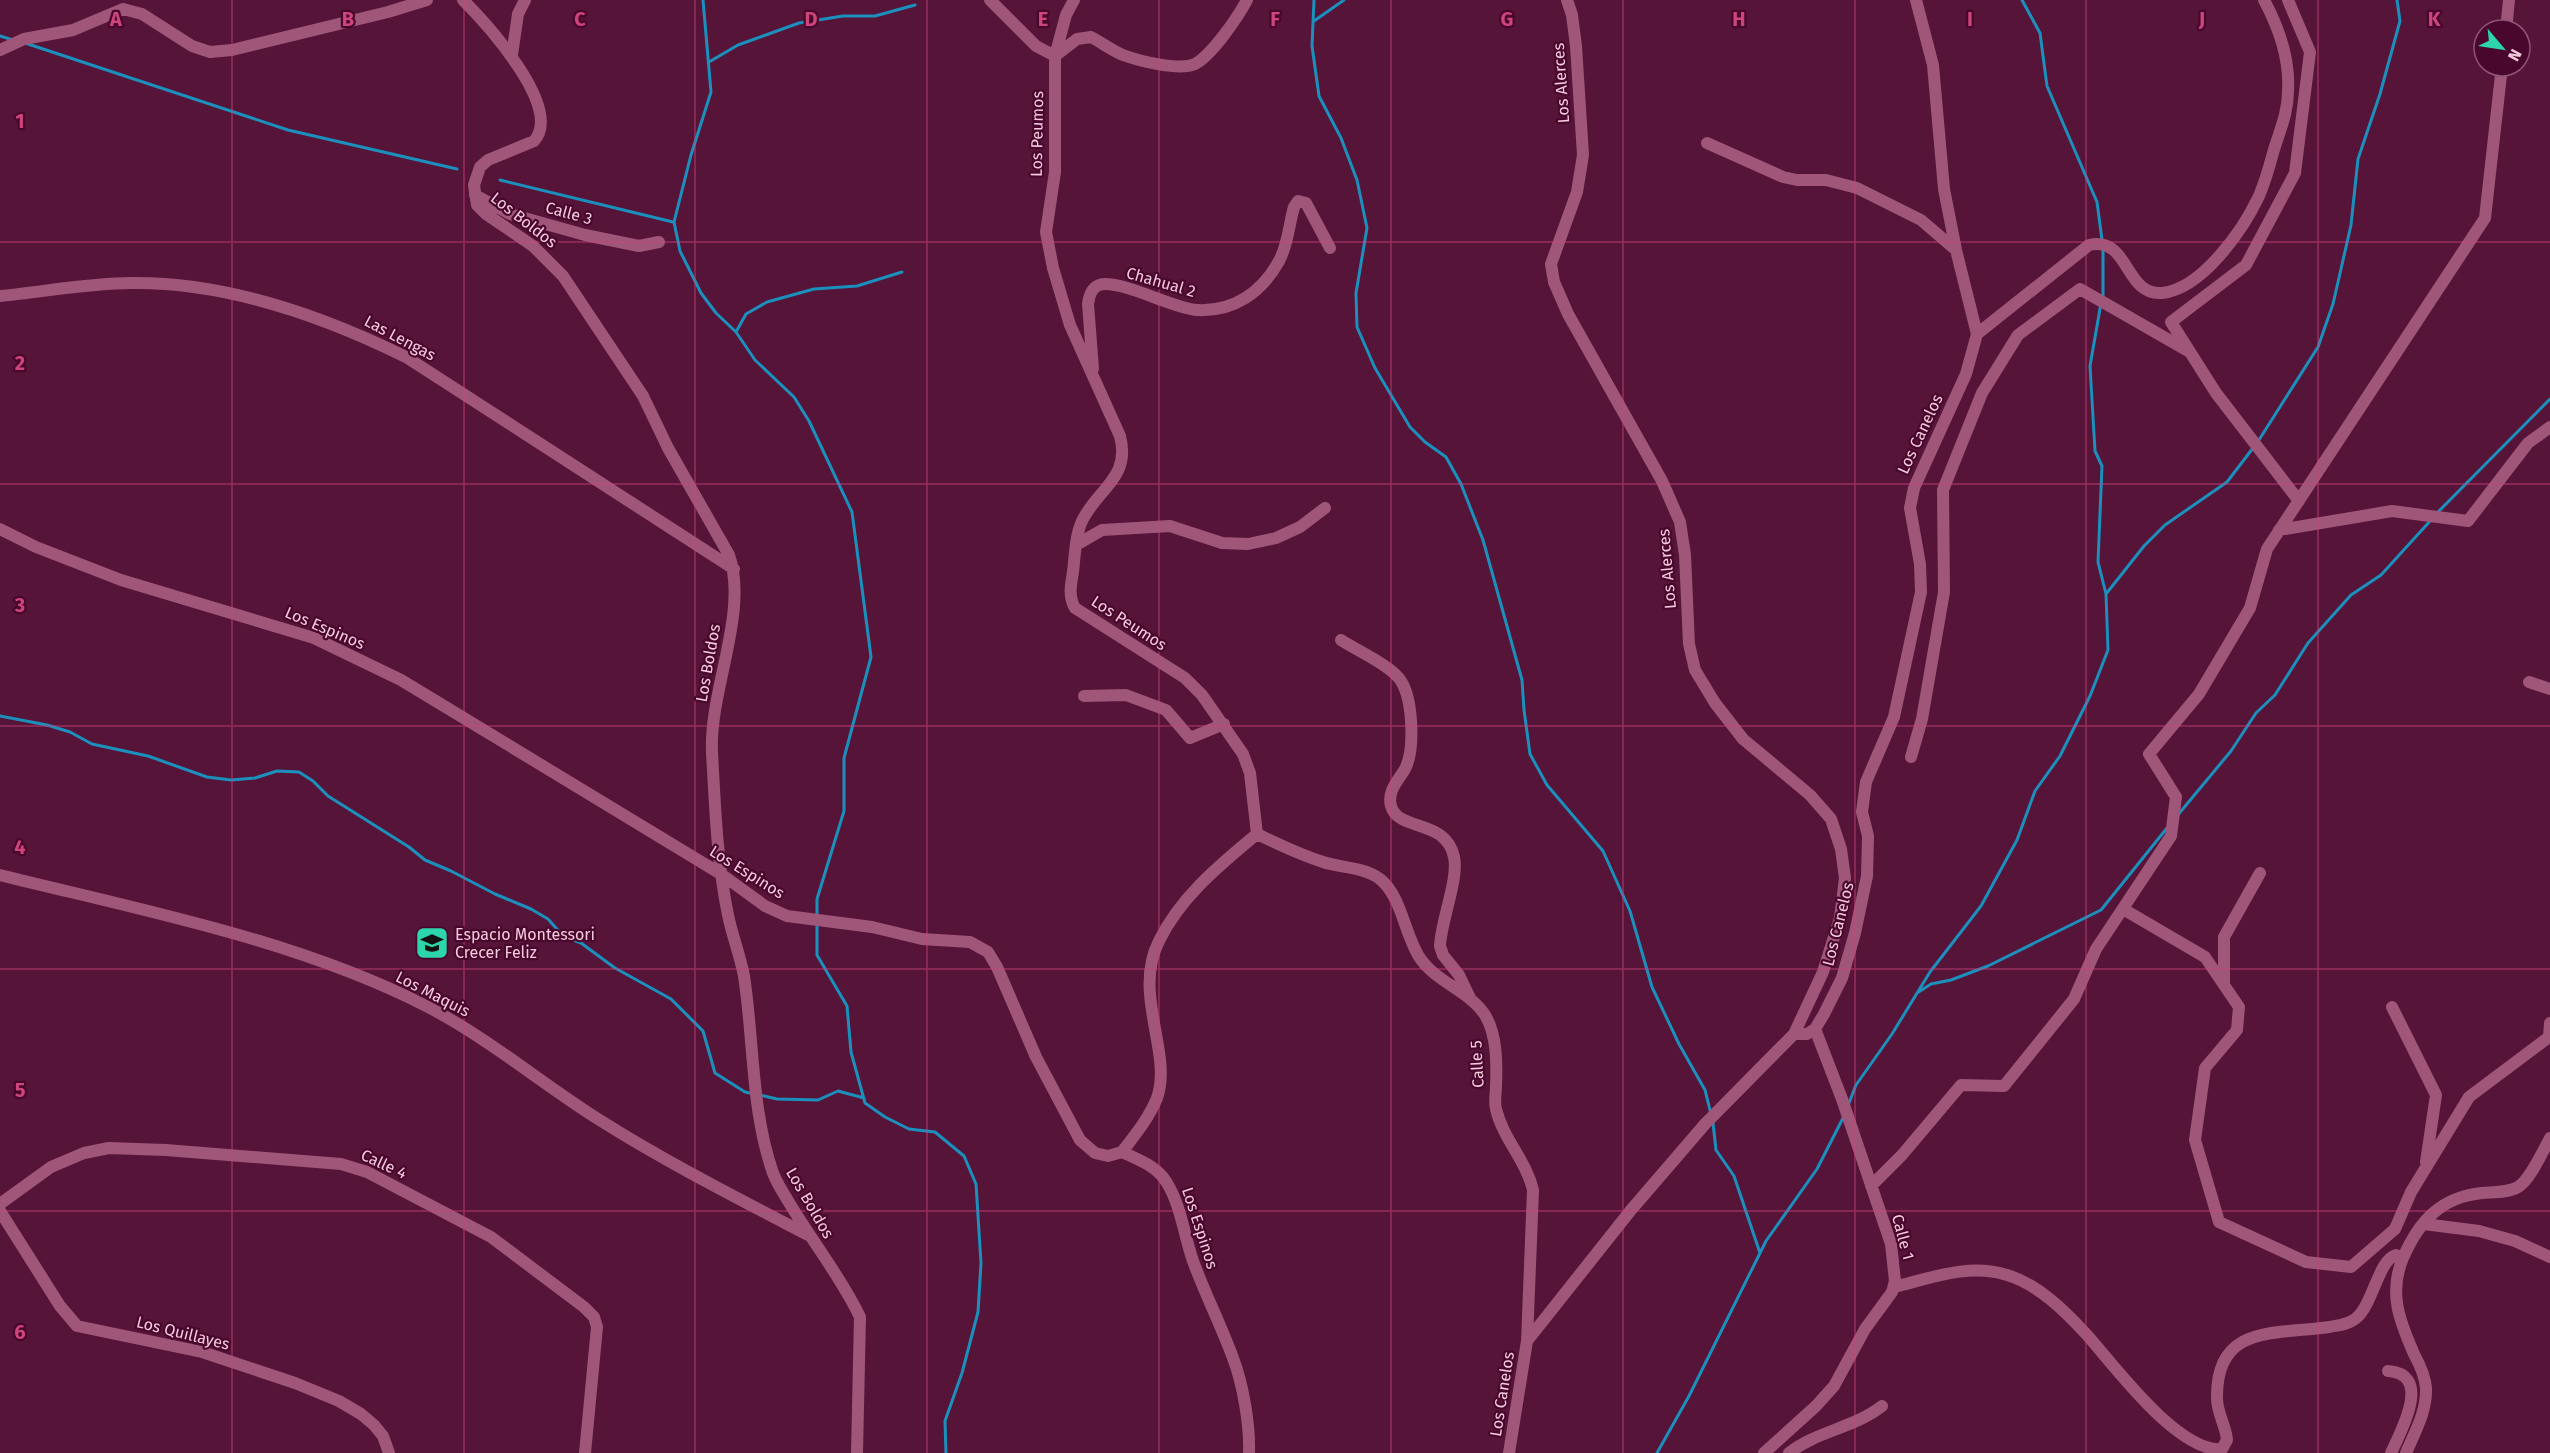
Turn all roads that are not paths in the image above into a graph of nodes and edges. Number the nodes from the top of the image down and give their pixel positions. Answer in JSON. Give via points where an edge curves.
{"nodes":[{"id":1,"x":427,"y":0,"type":"edge"},
{"id":2,"x":463,"y":0,"type":"edge"},
{"id":3,"x":525,"y":0,"type":"edge"},
{"id":4,"x":990,"y":0,"type":"edge"},
{"id":5,"x":1074,"y":0,"type":"edge"},
{"id":6,"x":1247,"y":0,"type":"edge"},
{"id":7,"x":1567,"y":0,"type":"edge"},
{"id":8,"x":1916,"y":0,"type":"edge"},
{"id":9,"x":2264,"y":0,"type":"edge"},
{"id":10,"x":2288,"y":0,"type":"edge"},
{"id":11,"x":2509,"y":0,"type":"edge"},
{"id":12,"x":2507,"y":18,"type":"edge"},
{"id":13,"x":0,"y":50,"type":"edge"},
{"id":14,"x":512,"y":55,"type":"junction"},
{"id":15,"x":1055,"y":56,"type":"junction"},
{"id":16,"x":2501,"y":78,"type":"edge"},
{"id":17,"x":1707,"y":143,"type":"dead end"},
{"id":18,"x":475,"y":195,"type":"junction"},
{"id":19,"x":659,"y":242,"type":"dead end"},
{"id":20,"x":1330,"y":248,"type":"dead end"},
{"id":21,"x":1956,"y":250,"type":"junction"},
{"id":22,"x":0,"y":296,"type":"edge"},
{"id":23,"x":1977,"y":334,"type":"junction"},
{"id":24,"x":2190,"y":352,"type":"junction"},
{"id":25,"x":1094,"y":382,"type":"junction"},
{"id":26,"x":2550,"y":427,"type":"edge"},
{"id":27,"x":2299,"y":501,"type":"junction"},
{"id":28,"x":1325,"y":508,"type":"dead end"},
{"id":29,"x":0,"y":530,"type":"edge"},
{"id":30,"x":2279,"y":530,"type":"junction"},
{"id":31,"x":1076,"y":545,"type":"junction"},
{"id":32,"x":734,"y":569,"type":"junction"},
{"id":33,"x":1341,"y":640,"type":"dead end"},
{"id":34,"x":2529,"y":682,"type":"dead end"},
{"id":35,"x":2550,"y":688,"type":"edge"},
{"id":36,"x":1084,"y":696,"type":"dead end"},
{"id":37,"x":1224,"y":724,"type":"junction"},
{"id":38,"x":1911,"y":757,"type":"dead end"},
{"id":39,"x":1257,"y":834,"type":"junction"},
{"id":40,"x":2260,"y":873,"type":"dead end"},
{"id":41,"x":721,"y":874,"type":"junction"},
{"id":42,"x":0,"y":875,"type":"edge"},
{"id":43,"x":2122,"y":909,"type":"junction"},
{"id":44,"x":2224,"y":986,"type":"junction"},
{"id":45,"x":1472,"y":1001,"type":"junction"},
{"id":46,"x":2392,"y":1007,"type":"dead end"},
{"id":47,"x":2550,"y":1023,"type":"edge"},
{"id":48,"x":1815,"y":1029,"type":"junction"},
{"id":49,"x":1794,"y":1034,"type":"junction"},
{"id":50,"x":2550,"y":1138,"type":"edge"},
{"id":51,"x":1122,"y":1152,"type":"junction"},
{"id":52,"x":2425,"y":1169,"type":"junction"},
{"id":53,"x":1871,"y":1186,"type":"junction"},
{"id":54,"x":0,"y":1204,"type":"edge"},
{"id":55,"x":0,"y":1211,"type":"edge"},
{"id":56,"x":2424,"y":1224,"type":"junction"},
{"id":57,"x":809,"y":1235,"type":"junction"},
{"id":58,"x":2550,"y":1257,"type":"edge"},
{"id":59,"x":2403,"y":1258,"type":"junction"},
{"id":60,"x":1894,"y":1287,"type":"junction"},
{"id":61,"x":1527,"y":1341,"type":"junction"},
{"id":62,"x":2388,"y":1371,"type":"dead end"},
{"id":63,"x":1882,"y":1406,"type":"dead end"},
{"id":64,"x":389,"y":1453,"type":"edge"},
{"id":65,"x":585,"y":1453,"type":"edge"},
{"id":66,"x":857,"y":1453,"type":"edge"},
{"id":67,"x":1249,"y":1453,"type":"edge"},
{"id":68,"x":1509,"y":1453,"type":"edge"},
{"id":69,"x":1764,"y":1453,"type":"edge"},
{"id":70,"x":1789,"y":1453,"type":"edge"},
{"id":71,"x":2391,"y":1453,"type":"edge"},
{"id":72,"x":2406,"y":1453,"type":"edge"}],
"edges":[{"from":1,"to":13,"type":"street","via":[[232,50],[210,52],[192,46],[142,14],[123,9],[73,30],[24,39]]},
{"from":2,"to":14,"type":"street","name":"Los Boldos"},
{"from":3,"to":14,"type":"street","via":[[518,14]]},
{"from":4,"to":15,"type":"street","via":[[1036,46]]},
{"from":5,"to":15,"type":"street","name":"Los Peumos"},
{"from":6,"to":15,"type":"street","via":[[1208,52],[1188,66],[1124,55],[1091,37],[1077,39]]},
{"from":7,"to":49,"type":"street","name":"Los Alerces","via":[[1572,15],[1583,155],[1577,192],[1551,264],[1554,282],[1662,481],[1680,522],[1689,644],[1695,670],[1743,739],[1810,795],[1830,819],[1840,849],[1845,879],[1840,918],[1823,972]]},
{"from":8,"to":21,"type":"street","name":"Los Canelos","via":[[1933,65],[1944,189]]},
{"from":9,"to":23,"type":"street","via":[[2284,52],[2287,107],[2258,198],[2221,253],[2183,287],[2158,293],[2137,283],[2114,249],[2104,244],[2089,245]]},
{"from":10,"to":24,"type":"street","via":[[2310,52],[2295,173],[2246,265],[2171,322]]},
{"from":11,"to":12,"type":"street"},
{"from":14,"to":18,"type":"street","name":"Los Boldos","via":[[533,94],[542,125],[540,135],[480,167]]},
{"from":15,"to":25,"type":"street","name":"Los Peumos","via":[[1055,172],[1046,232],[1070,325]]},
{"from":16,"to":27,"type":"street","via":[[2484,218]]},
{"from":17,"to":21,"type":"street","via":[[1783,177],[1826,180],[1857,188],[1921,220]]},
{"from":18,"to":19,"type":"street","name":"Calle 3","via":[[510,214],[585,235],[639,246]]},
{"from":18,"to":32,"type":"street","name":"Los Boldos","via":[[477,205],[486,214],[533,246],[564,276],[644,396]]},
{"from":20,"to":25,"type":"street","name":"Chahual 2","via":[[1306,203],[1298,201],[1281,258],[1270,275],[1242,302],[1223,309],[1196,310],[1137,291],[1099,285],[1090,294],[1088,304]]},
{"from":21,"to":23,"type":"street","name":"Los Canelos"},
{"from":22,"to":32,"type":"street","name":"Las Lengas","via":[[130,283],[179,284],[311,315],[406,357]]},
{"from":23,"to":48,"type":"street","name":"Los Canelos","via":[[1966,374],[1914,488],[1910,508],[1921,592],[1894,717],[1866,782],[1862,812],[1868,836],[1867,876],[1855,933],[1842,978]]},
{"from":24,"to":27,"type":"street","via":[[2216,393]]},
{"from":24,"to":38,"type":"street","via":[[2080,289],[2018,335],[1983,393],[1943,490],[1944,592],[1922,719]]},
{"from":25,"to":31,"type":"street","name":"Los Peumos","via":[[1120,436],[1122,464],[1082,522]]},
{"from":26,"to":30,"type":"street","via":[[2528,443],[2468,521],[2392,511]]},
{"from":27,"to":30,"type":"street"},
{"from":28,"to":31,"type":"street","via":[[1300,527],[1248,544],[1222,543],[1161,526],[1102,530]]},
{"from":29,"to":41,"type":"street","name":"Los Espinos","via":[[121,580],[314,638],[401,681]]},
{"from":30,"to":43,"type":"street","via":[[2267,549],[2250,608],[2199,694],[2149,754],[2176,797],[2171,836]]},
{"from":31,"to":37,"type":"street","name":"Los Peumos","via":[[1070,596],[1075,608],[1185,678]]},
{"from":32,"to":41,"type":"street","name":"Los Boldos","via":[[732,620],[712,750]]},
{"from":33,"to":45,"type":"street","via":[[1393,673],[1405,691],[1411,755],[1393,787],[1391,806],[1395,816],[1437,832],[1451,847],[1455,867],[1440,946]]},
{"from":34,"to":35,"type":"street"},
{"from":36,"to":37,"type":"street","via":[[1126,695],[1166,710],[1190,738]]},
{"from":37,"to":39,"type":"street","name":"Los Peumos","via":[[1250,773]]},
{"from":39,"to":45,"type":"street","name":"Calle 5","via":[[1307,856],[1378,877],[1391,890],[1407,936],[1420,958],[1439,979]]},
{"from":39,"to":51,"type":"street","via":[[1183,903],[1158,942],[1150,974],[1150,1004],[1160,1068],[1158,1097]]},
{"from":40,"to":44,"type":"street","via":[[2224,937]]},
{"from":41,"to":51,"type":"street","name":"Los Espinos","via":[[765,906],[788,916],[872,927],[922,939],[970,942],[988,952],[1036,1057],[1080,1140],[1095,1153],[1108,1156]]},
{"from":41,"to":57,"type":"street","name":"Los Boldos","via":[[743,974],[767,1154],[774,1176]]},
{"from":42,"to":57,"type":"street","name":"Los Maquis","via":[[293,952],[377,984],[459,1025],[667,1161]]},
{"from":43,"to":44,"type":"street","via":[[2205,957]]},
{"from":43,"to":53,"type":"street","via":[[2096,949],[2074,999],[2004,1086],[1961,1085]]},
{"from":44,"to":52,"type":"street","via":[[2239,1007],[2237,1030],[2205,1068],[2195,1140],[2219,1222],[2306,1262],[2351,1267],[2395,1229]]},
{"from":45,"to":61,"type":"street","name":"Calle 5","via":[[1491,1028],[1495,1046],[1495,1105],[1501,1129],[1529,1175],[1533,1190]]},
{"from":46,"to":52,"type":"street","via":[[2436,1095]]},
{"from":47,"to":52,"type":"street","via":[[2549,1036],[2469,1097]]},
{"from":48,"to":49,"type":"street","via":[[1807,1034]]},
{"from":48,"to":53,"type":"street","name":"Calle 1"},
{"from":49,"to":61,"type":"street","via":[[1697,1132]]},
{"from":50,"to":56,"type":"street","via":[[2527,1179],[2518,1187],[2453,1198],[2439,1206]]},
{"from":51,"to":67,"type":"street","name":"Los Espinos","via":[[1145,1163],[1166,1180],[1176,1201],[1207,1301],[1234,1360]]},
{"from":53,"to":60,"type":"street","name":"Calle 1","via":[[1893,1255]]},
{"from":54,"to":65,"type":"street","name":"Calle 4","via":[[51,1167],[84,1153],[110,1148],[341,1164],[368,1172],[491,1237],[594,1317],[597,1341]]},
{"from":55,"to":64,"type":"street","name":"Los Quillayes","via":[[77,1326],[202,1352],[330,1398],[374,1425]]},
{"from":56,"to":58,"type":"street","via":[[2479,1231]]},
{"from":56,"to":59,"type":"street"},
{"from":57,"to":66,"type":"street","name":"Los Boldos","via":[[860,1317]]},
{"from":59,"to":60,"type":"street","via":[[2397,1255],[2388,1260],[2367,1305],[2350,1322],[2315,1330],[2258,1335],[2235,1347],[2224,1363],[2217,1388],[2227,1440],[2222,1449],[2212,1453],[2186,1446],[2157,1424],[2088,1336],[2027,1283],[2007,1275],[1974,1270]]},
{"from":59,"to":72,"type":"street","via":[[2395,1289],[2396,1303],[2401,1325],[2422,1371],[2426,1395],[2422,1417]]},
{"from":60,"to":69,"type":"street","via":[[1833,1386]]},
{"from":61,"to":68,"type":"street","name":"Los Canelos"},
{"from":62,"to":71,"type":"street","via":[[2405,1377],[2412,1392],[2408,1414]]},
{"from":63,"to":70,"type":"street","via":[[1862,1420],[1808,1440]]}]}
